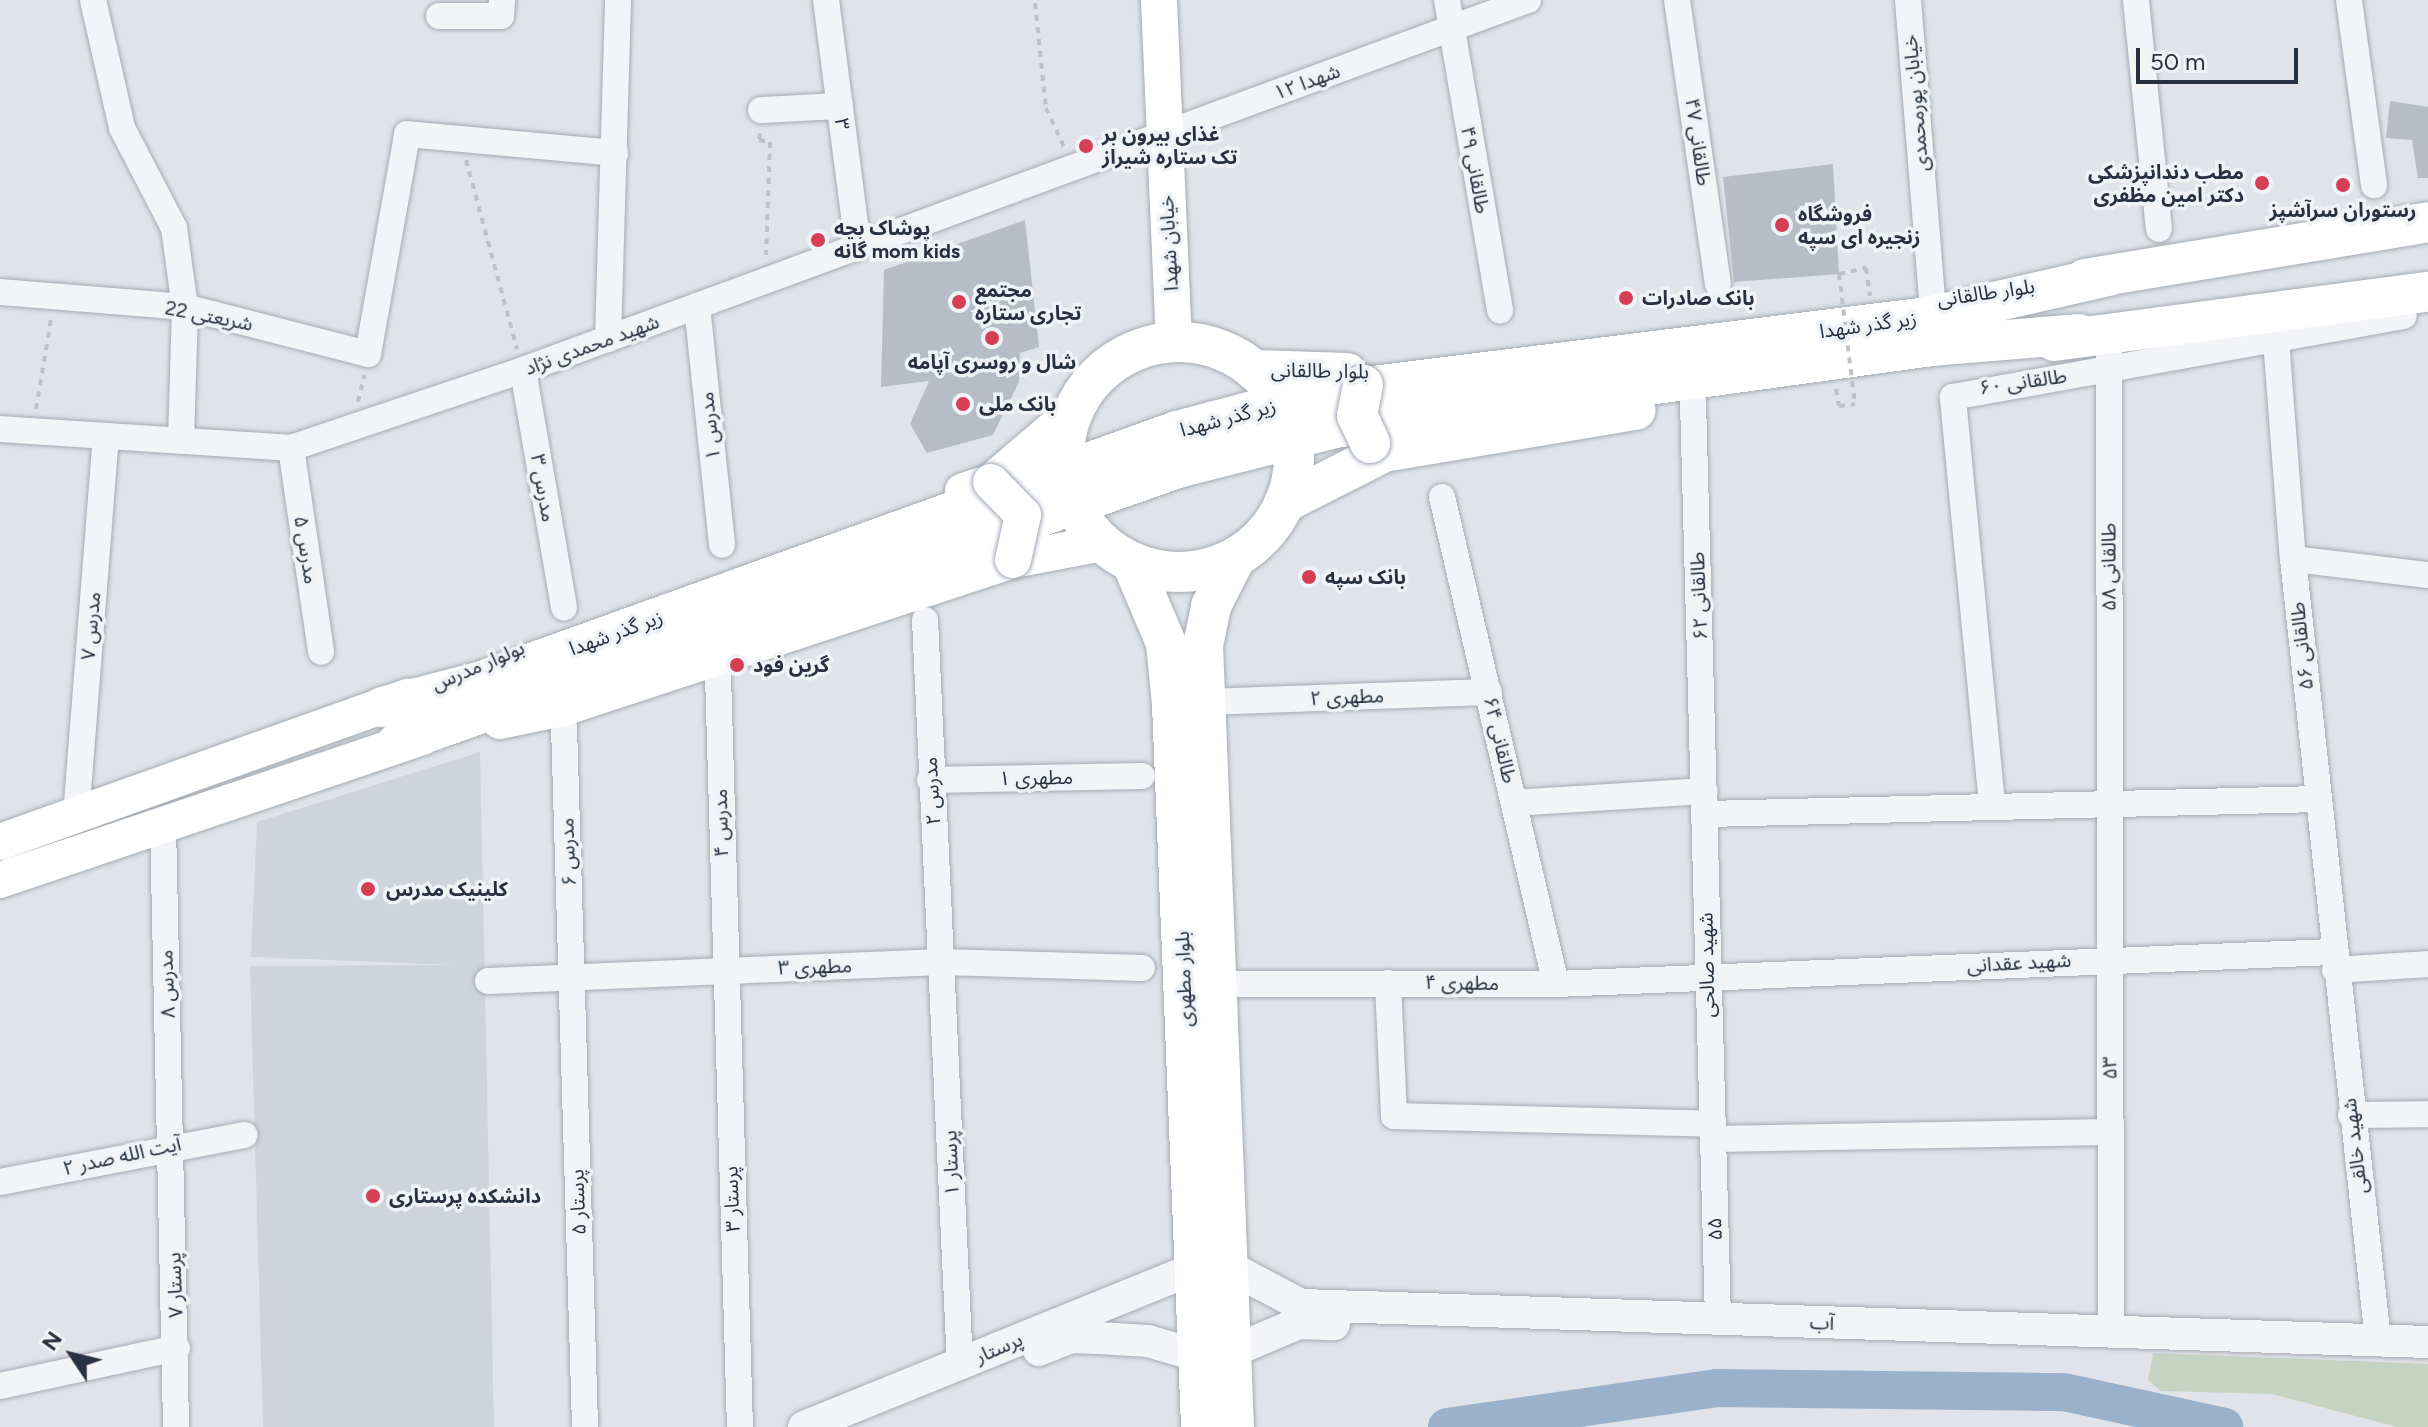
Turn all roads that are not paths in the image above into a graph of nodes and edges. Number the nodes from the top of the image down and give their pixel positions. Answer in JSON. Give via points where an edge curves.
{"nodes":[{"id":1,"x":93,"y":0,"type":"edge"},
{"id":2,"x":502,"y":0,"type":"edge"},
{"id":3,"x":618,"y":0,"type":"edge"},
{"id":4,"x":826,"y":0,"type":"edge"},
{"id":5,"x":1159,"y":0,"type":"edge"},
{"id":6,"x":1447,"y":0,"type":"edge"},
{"id":7,"x":1528,"y":0,"type":"edge"},
{"id":8,"x":1677,"y":0,"type":"edge"},
{"id":9,"x":1908,"y":0,"type":"edge"},
{"id":10,"x":2136,"y":0,"type":"edge"},
{"id":11,"x":2349,"y":0,"type":"edge"},
{"id":12,"x":439,"y":16,"type":"dead end"},
{"id":13,"x":1451,"y":29,"type":"junction"},
{"id":14,"x":840,"y":106,"type":"junction"},
{"id":15,"x":761,"y":110,"type":"road end"},
{"id":16,"x":1164,"y":135,"type":"junction"},
{"id":17,"x":615,"y":153,"type":"junction"},
{"id":18,"x":2374,"y":185,"type":"dead end"},
{"id":19,"x":2428,"y":222,"type":"edge"},
{"id":20,"x":2159,"y":229,"type":"dead end"},
{"id":21,"x":858,"y":247,"type":"junction"},
{"id":22,"x":2109,"y":276,"type":"junction"},
{"id":23,"x":1718,"y":284,"type":"dead end"},
{"id":24,"x":0,"y":292,"type":"edge"},
{"id":25,"x":1932,"y":301,"type":"junction"},
{"id":26,"x":2416,"y":304,"type":"edge"},
{"id":27,"x":697,"y":306,"type":"junction"},
{"id":28,"x":185,"y":307,"type":"junction"},
{"id":29,"x":1500,"y":311,"type":"dead end"},
{"id":30,"x":2094,"y":333,"type":"junction"},
{"id":31,"x":608,"y":339,"type":"junction"},
{"id":32,"x":2276,"y":340,"type":"junction"},
{"id":33,"x":1174,"y":341,"type":"junction"},
{"id":34,"x":523,"y":370,"type":"junction"},
{"id":35,"x":1256,"y":370,"type":"junction"},
{"id":36,"x":2109,"y":370,"type":"junction"},
{"id":37,"x":1368,"y":379,"type":"junction"},
{"id":38,"x":1693,"y":401,"type":"junction"},
{"id":39,"x":1074,"y":411,"type":"junction"},
{"id":40,"x":0,"y":429,"type":"edge"},
{"id":41,"x":106,"y":436,"type":"junction"},
{"id":42,"x":181,"y":441,"type":"junction"},
{"id":43,"x":291,"y":448,"type":"junction"},
{"id":44,"x":1377,"y":448,"type":"junction"},
{"id":45,"x":991,"y":482,"type":"junction"},
{"id":46,"x":1442,"y":497,"type":"dead end"},
{"id":47,"x":1284,"y":503,"type":"junction"},
{"id":48,"x":722,"y":545,"type":"dead end"},
{"id":49,"x":1117,"y":553,"type":"junction"},
{"id":50,"x":1236,"y":557,"type":"junction"},
{"id":51,"x":2293,"y":559,"type":"junction"},
{"id":52,"x":1013,"y":560,"type":"junction"},
{"id":53,"x":2428,"y":575,"type":"edge"},
{"id":54,"x":564,"y":607,"type":"dead end"},
{"id":55,"x":925,"y":620,"type":"dead end"},
{"id":56,"x":321,"y":652,"type":"dead end"},
{"id":57,"x":718,"y":674,"type":"dead end"},
{"id":58,"x":1489,"y":692,"type":"junction"},
{"id":59,"x":1204,"y":702,"type":"junction"},
{"id":60,"x":389,"y":725,"type":"junction"},
{"id":61,"x":564,"y":726,"type":"dead end"},
{"id":62,"x":1142,"y":776,"type":"dead end"},
{"id":63,"x":930,"y":780,"type":"junction"},
{"id":64,"x":2318,"y":799,"type":"junction"},
{"id":65,"x":1705,"y":802,"type":"junction"},
{"id":66,"x":1514,"y":803,"type":"junction"},
{"id":67,"x":2110,"y":803,"type":"junction"},
{"id":68,"x":1992,"y":804,"type":"junction"},
{"id":69,"x":76,"y":816,"type":"junction"},
{"id":70,"x":163,"y":824,"type":"junction"},
{"id":71,"x":0,"y":842,"type":"edge"},
{"id":72,"x":0,"y":880,"type":"edge"},
{"id":73,"x":2110,"y":959,"type":"junction"},
{"id":74,"x":2334,"y":961,"type":"junction"},
{"id":75,"x":942,"y":962,"type":"junction"},
{"id":76,"x":2428,"y":964,"type":"edge"},
{"id":77,"x":1142,"y":968,"type":"dead end"},
{"id":78,"x":724,"y":971,"type":"junction"},
{"id":79,"x":572,"y":978,"type":"junction"},
{"id":80,"x":1706,"y":978,"type":"junction"},
{"id":81,"x":488,"y":981,"type":"dead end"},
{"id":82,"x":1388,"y":983,"type":"junction"},
{"id":83,"x":1217,"y":984,"type":"junction"},
{"id":84,"x":1556,"y":984,"type":"junction"},
{"id":85,"x":2428,"y":1114,"type":"edge"},
{"id":86,"x":2351,"y":1115,"type":"junction"},
{"id":87,"x":1713,"y":1132,"type":"junction"},
{"id":88,"x":2110,"y":1132,"type":"junction"},
{"id":89,"x":245,"y":1135,"type":"dead end"},
{"id":90,"x":171,"y":1144,"type":"junction"},
{"id":91,"x":0,"y":1182,"type":"edge"},
{"id":92,"x":1211,"y":1267,"type":"junction"},
{"id":93,"x":1718,"y":1319,"type":"junction"},
{"id":94,"x":2111,"y":1333,"type":"junction"},
{"id":95,"x":2378,"y":1340,"type":"junction"},
{"id":96,"x":2428,"y":1342,"type":"edge"},
{"id":97,"x":177,"y":1348,"type":"junction"},
{"id":98,"x":1216,"y":1353,"type":"junction"},
{"id":99,"x":2428,"y":1359,"type":"edge"},
{"id":100,"x":960,"y":1365,"type":"junction"},
{"id":101,"x":0,"y":1386,"type":"edge"},
{"id":102,"x":1217,"y":1413,"type":"edge"},
{"id":103,"x":176,"y":1427,"type":"edge"},
{"id":104,"x":585,"y":1427,"type":"edge"},
{"id":105,"x":740,"y":1427,"type":"edge"},
{"id":106,"x":804,"y":1427,"type":"edge"},
{"id":107,"x":855,"y":1427,"type":"edge"}],
"edges":[{"from":1,"to":28,"type":"street","via":[[122,128],[174,228]]},
{"from":2,"to":12,"type":"street","via":[[501,16]]},
{"from":3,"to":17,"type":"street"},
{"from":4,"to":14,"type":"street","name":"۳"},
{"from":5,"to":16,"type":"main road","name":"خیابان شهدا"},
{"from":6,"to":13,"type":"street","name":"طالقانی ۴۹"},
{"from":7,"to":13,"type":"street","name":"۱۲ شهدا"},
{"from":8,"to":23,"type":"street","name":"طالقانی ۴۷"},
{"from":9,"to":25,"type":"street","name":"خیابان پورمحمدی"},
{"from":10,"to":20,"type":"street"},
{"from":11,"to":18,"type":"street"},
{"from":13,"to":16,"type":"street","name":"۱۲ شهدا"},
{"from":13,"to":29,"type":"street","name":"طالقانی ۴۹"},
{"from":14,"to":15,"type":"street"},
{"from":14,"to":21,"type":"street","name":"۳"},
{"from":16,"to":21,"type":"street","name":"شهید محمدی نژاد"},
{"from":16,"to":33,"type":"main road","name":"خیابان شهدا"},
{"from":17,"to":28,"type":"street","name":"شریعتی 22","via":[[407,134],[368,354]]},
{"from":17,"to":31,"type":"street"},
{"from":19,"to":22,"type":"main road","name":"بلوار طالقانی"},
{"from":21,"to":27,"type":"street","name":"شهید محمدی نژاد"},
{"from":22,"to":25,"type":"main road","name":"بلوار طالقانی"},
{"from":22,"to":60,"type":"main road","name":"زیر گذر شهدا","via":[[1928,317],[1325,392],[1177,431],[479,682]]},
{"from":24,"to":28,"type":"street","name":"شریعتی 22"},
{"from":25,"to":37,"type":"main road","name":"بلوار طالقانی","via":[[1488,349]]},
{"from":26,"to":30,"type":"main road"},
{"from":26,"to":32,"type":"street","name":"طالقانی ۶۰"},
{"from":27,"to":31,"type":"street","name":"شهید محمدی نژاد"},
{"from":27,"to":48,"type":"street","name":"مدرس ۱"},
{"from":28,"to":42,"type":"street"},
{"from":30,"to":36,"type":"street","name":"طالقانی ۵۸"},
{"from":30,"to":38,"type":"main road","via":[[1845,393]]},
{"from":30,"to":60,"type":"main road","name":"زیر گذر شهدا","via":[[1917,348],[1335,428],[1178,468]]},
{"from":31,"to":34,"type":"street","name":"شهید محمدی نژاد"},
{"from":32,"to":36,"type":"street","name":"طالقانی ۶۰"},
{"from":32,"to":51,"type":"street","name":"طالقانی ۵۶"},
{"from":33,"to":35,"type":"main road","via":[[1204,344]]},
{"from":33,"to":39,"type":"main road","via":[[1114,362]]},
{"from":34,"to":43,"type":"street","name":"شهید محمدی نژاد"},
{"from":34,"to":54,"type":"street","name":"مدرس ۳"},
{"from":35,"to":37,"type":"main road","name":"بلوار طالقانی"},
{"from":35,"to":47,"type":"main road","via":[[1279,399],[1292,432],[1294,469]]},
{"from":36,"to":67,"type":"street","name":"طالقانی ۵۸"},
{"from":36,"to":68,"type":"street","name":"طالقانی ۶۰","via":[[1961,391],[1950,406]]},
{"from":37,"to":44,"type":"main road","bridge":true,"via":[[1357,415]]},
{"from":38,"to":44,"type":"main road"},
{"from":38,"to":65,"type":"street","name":"طالقانی ۶۲"},
{"from":39,"to":45,"type":"main road","name":"بولوار مدرس"},
{"from":39,"to":49,"type":"main road","via":[[1064,446],[1066,482]]},
{"from":40,"to":41,"type":"street","name":"شهید محمدی نژاد"},
{"from":41,"to":42,"type":"street","name":"شهید محمدی نژاد"},
{"from":41,"to":69,"type":"street","name":"مدرس ۷"},
{"from":42,"to":43,"type":"street","name":"شهید محمدی نژاد"},
{"from":43,"to":56,"type":"street","name":"مدرس ۵"},
{"from":44,"to":47,"type":"main road"},
{"from":45,"to":52,"type":"main road","bridge":true,"via":[[1023,515]]},
{"from":45,"to":60,"type":"main road","name":"بولوار مدرس","via":[[564,630]]},
{"from":46,"to":58,"type":"street","name":"طالقانی ۶۴"},
{"from":47,"to":50,"type":"main road"},
{"from":49,"to":50,"type":"main road","via":[[1191,570]]},
{"from":49,"to":52,"type":"main road","name":"بولوار مدرس"},
{"from":49,"to":92,"type":"main road","name":"بلوار مطهری","via":[[1166,643]]},
{"from":50,"to":59,"type":"main road","name":"بلوار مطهری","via":[[1211,606]]},
{"from":51,"to":53,"type":"street"},
{"from":51,"to":64,"type":"street","name":"طالقانی ۵۶"},
{"from":52,"to":60,"type":"main road","name":"بولوار مدرس","via":[[563,708]]},
{"from":55,"to":63,"type":"street","name":"مدرس ۲"},
{"from":57,"to":78,"type":"street","name":"مدرس ۴"},
{"from":58,"to":59,"type":"street","name":"مطهری ۲"},
{"from":58,"to":66,"type":"street","name":"طالقانی ۶۴"},
{"from":59,"to":83,"type":"main road","name":"بلوار مطهری"},
{"from":60,"to":69,"type":"main road","name":"بولوار مدرس"},
{"from":60,"to":70,"type":"main road","name":"بولوار مدرس"},
{"from":61,"to":79,"type":"street","name":"مدرس ۶"},
{"from":62,"to":63,"type":"street","name":"مطهری ۱"},
{"from":63,"to":75,"type":"street","name":"مدرس ۲"},
{"from":64,"to":67,"type":"street"},
{"from":64,"to":74,"type":"street","name":"طالقانی ۵۶"},
{"from":65,"to":66,"type":"street"},
{"from":65,"to":68,"type":"street"},
{"from":65,"to":80,"type":"street","name":"شهید صالحی"},
{"from":66,"to":84,"type":"street","name":"طالقانی ۶۴"},
{"from":67,"to":68,"type":"street"},
{"from":67,"to":73,"type":"street","name":"۵۳"},
{"from":69,"to":71,"type":"main road","name":"بولوار مدرس"},
{"from":70,"to":72,"type":"main road","name":"بولوار مدرس"},
{"from":70,"to":90,"type":"street","name":"مدرس ۸"},
{"from":73,"to":74,"type":"street","name":"شهید عقدانی"},
{"from":73,"to":80,"type":"street","name":"شهید عقدانی"},
{"from":73,"to":88,"type":"street","name":"۵۳"},
{"from":74,"to":76,"type":"street","name":"شهید عقدانی"},
{"from":74,"to":86,"type":"street","name":"شهید خالقی"},
{"from":75,"to":77,"type":"street","name":"مطهری ۳"},
{"from":75,"to":78,"type":"street","name":"مطهری ۳"},
{"from":75,"to":100,"type":"street","name":"پرستار ۱"},
{"from":78,"to":79,"type":"street","name":"مطهری ۳"},
{"from":78,"to":105,"type":"street","name":"پرستار ۳"},
{"from":79,"to":81,"type":"street","name":"مطهری ۳"},
{"from":79,"to":104,"type":"street","name":"پرستار ۵"},
{"from":80,"to":84,"type":"street","name":"مطهری ۴"},
{"from":80,"to":87,"type":"street","name":"شهید صالحی"},
{"from":82,"to":83,"type":"street","name":"مطهری ۴"},
{"from":82,"to":84,"type":"street","name":"مطهری ۴"},
{"from":82,"to":87,"type":"street","via":[[1394,1116]]},
{"from":83,"to":92,"type":"main road","name":"بلوار مطهری"},
{"from":85,"to":86,"type":"street"},
{"from":86,"to":95,"type":"street","name":"شهید خالقی"},
{"from":87,"to":88,"type":"street"},
{"from":87,"to":93,"type":"street","name":"۵۵"},
{"from":88,"to":94,"type":"street","name":"۵۳"},
{"from":89,"to":90,"type":"street","name":"آیت الله صدر ۲"},
{"from":90,"to":91,"type":"street","name":"آیت الله صدر ۲"},
{"from":90,"to":97,"type":"street","name":"پرستار ۷"},
{"from":92,"to":93,"type":"street","name":"آب","via":[[1301,1305]]},
{"from":92,"to":98,"type":"main road","name":"بلوار مطهری"},
{"from":92,"to":100,"type":"street","name":"پرستار"},
{"from":93,"to":94,"type":"street","name":"آب"},
{"from":94,"to":95,"type":"street","name":"آب"},
{"from":95,"to":96,"type":"street","name":"آب"},
{"from":97,"to":101,"type":"street"},
{"from":97,"to":103,"type":"street","name":"پرستار ۷"},
{"from":98,"to":99,"type":"street","name":"آب","via":[[1299,1323]]},
{"from":98,"to":102,"type":"main road","name":"بلوار مطهری"},
{"from":98,"to":107,"type":"street","name":"پرستار","via":[[1148,1341],[1072,1337]]},
{"from":100,"to":106,"type":"street","name":"پرستار"}]}
